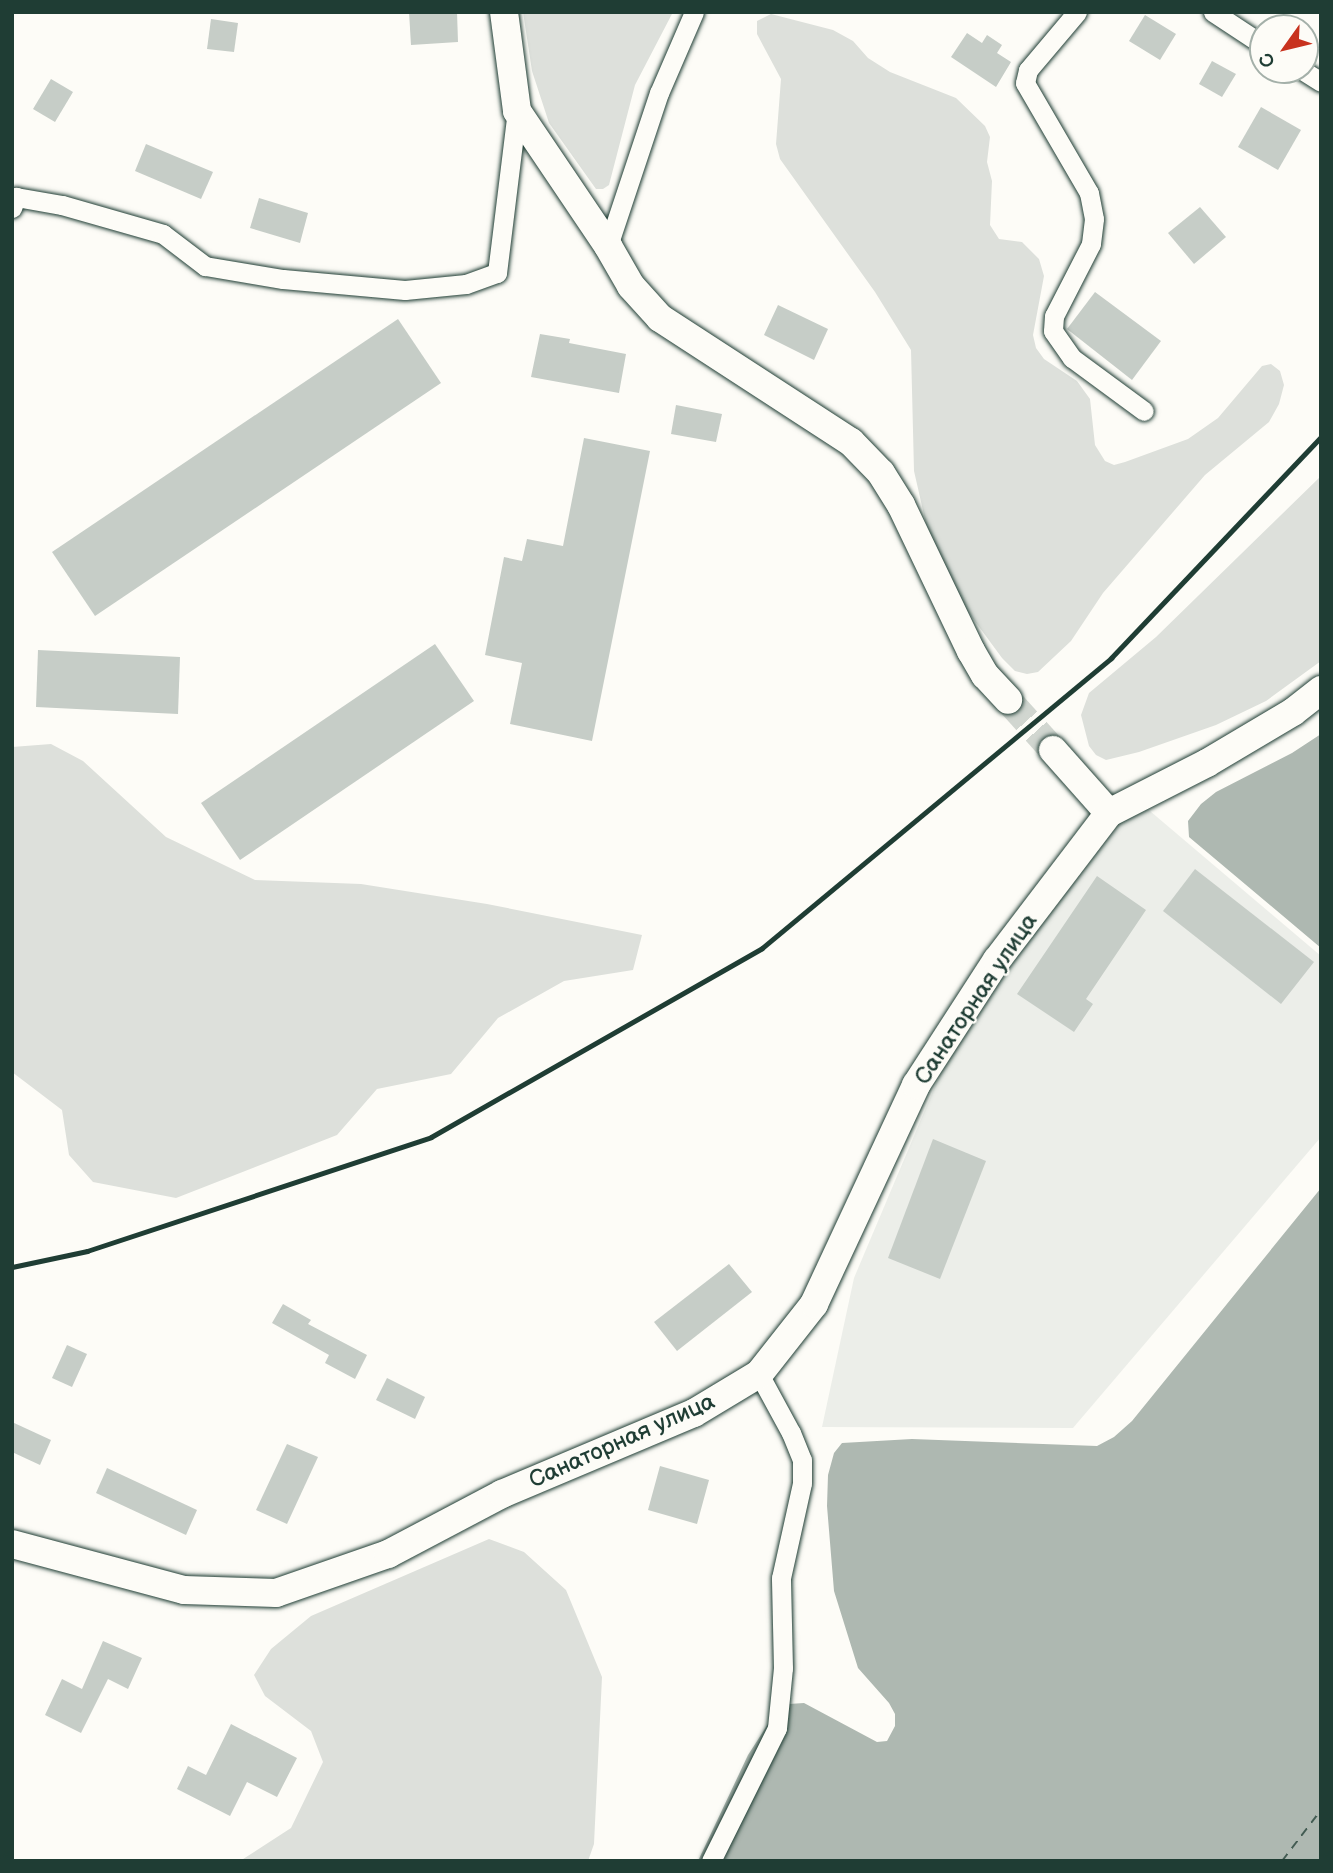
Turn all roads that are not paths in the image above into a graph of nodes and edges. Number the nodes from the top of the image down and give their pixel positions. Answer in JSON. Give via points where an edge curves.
{"nodes":[{"id":1,"x":504,"y":12,"type":"edge"},
{"id":2,"x":694,"y":12,"type":"edge"},
{"id":3,"x":1077,"y":12,"type":"edge"},
{"id":4,"x":1213,"y":12,"type":"edge"},
{"id":5,"x":1249,"y":36,"type":"edge"},
{"id":6,"x":517,"y":111,"type":"junction"},
{"id":7,"x":12,"y":208,"type":"edge"},
{"id":8,"x":608,"y":246,"type":"junction"},
{"id":9,"x":1144,"y":411,"type":"dead end"},
{"id":10,"x":1321,"y":690,"type":"edge"},
{"id":11,"x":1008,"y":700,"type":"tunnel mouth"},
{"id":12,"x":1052,"y":750,"type":"tunnel mouth"},
{"id":13,"x":1109,"y":813,"type":"junction"},
{"id":14,"x":759,"y":1374,"type":"junction"},
{"id":15,"x":12,"y":1544,"type":"edge"},
{"id":16,"x":711,"y":1861,"type":"edge"}],
"edges":[{"from":1,"to":6,"type":"main road"},
{"from":2,"to":8,"type":"street","via":[[659,93]]},
{"from":3,"to":9,"type":"street","via":[[1028,70],[1026,83],[1089,193],[1094,219],[1091,244],[1054,316],[1053,331],[1072,358]]},
{"from":4,"to":5,"type":"street"},
{"from":6,"to":7,"type":"street","via":[[497,274],[466,284],[405,289],[284,279],[205,266],[163,234],[16,197]]},
{"from":6,"to":8,"type":"main road"},
{"from":8,"to":11,"type":"main road","via":[[631,286],[660,318],[851,442],[881,473],[971,651]]},
{"from":10,"to":13,"type":"main road","via":[[1207,763]]},
{"from":12,"to":13,"type":"main road"},
{"from":13,"to":14,"type":"main road","name":"Санаторная улица","via":[[998,960],[916,1086],[814,1304]]},
{"from":14,"to":15,"type":"main road","name":"Санаторная улица","via":[[694,1413],[502,1494],[388,1554],[276,1593],[184,1590]]},
{"from":14,"to":16,"type":"street","via":[[792,1433],[802,1460],[803,1483],[781,1578],[783,1668],[777,1728]]}]}
